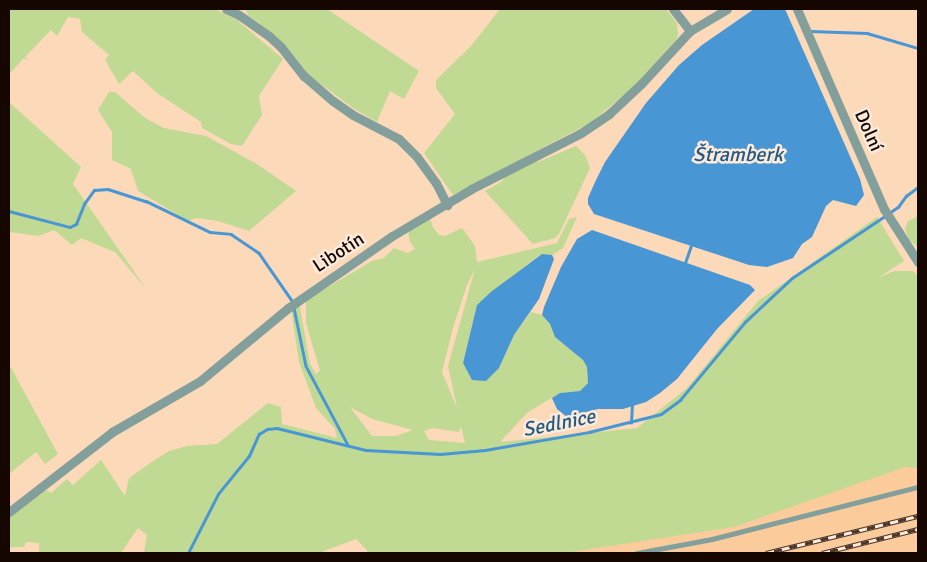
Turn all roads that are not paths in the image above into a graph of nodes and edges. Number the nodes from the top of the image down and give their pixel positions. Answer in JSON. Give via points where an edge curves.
{"nodes":[{"id":1,"x":226,"y":9,"type":"edge"},
{"id":2,"x":673,"y":9,"type":"edge"},
{"id":3,"x":727,"y":9,"type":"edge"},
{"id":4,"x":797,"y":9,"type":"edge"},
{"id":5,"x":690,"y":31,"type":"junction"},
{"id":6,"x":447,"y":205,"type":"junction"},
{"id":7,"x":918,"y":262,"type":"edge"},
{"id":8,"x":918,"y":487,"type":"edge"},
{"id":9,"x":9,"y":512,"type":"edge"},
{"id":10,"x":637,"y":553,"type":"edge"}],
"edges":[{"from":1,"to":6,"type":"street","via":[[269,36],[304,76],[334,101],[399,139],[436,183]]},
{"from":2,"to":5,"type":"street"},
{"from":3,"to":5,"type":"street","name":"Libotín"},
{"from":4,"to":7,"type":"street","name":"Dolní","via":[[884,209]]},
{"from":5,"to":6,"type":"street","name":"Libotín","via":[[609,114],[581,133],[471,189]]},
{"from":6,"to":9,"type":"street","name":"Libotín","via":[[392,236],[315,287],[200,381],[112,432]]},
{"from":8,"to":10,"type":"lane","via":[[712,539]]}]}
